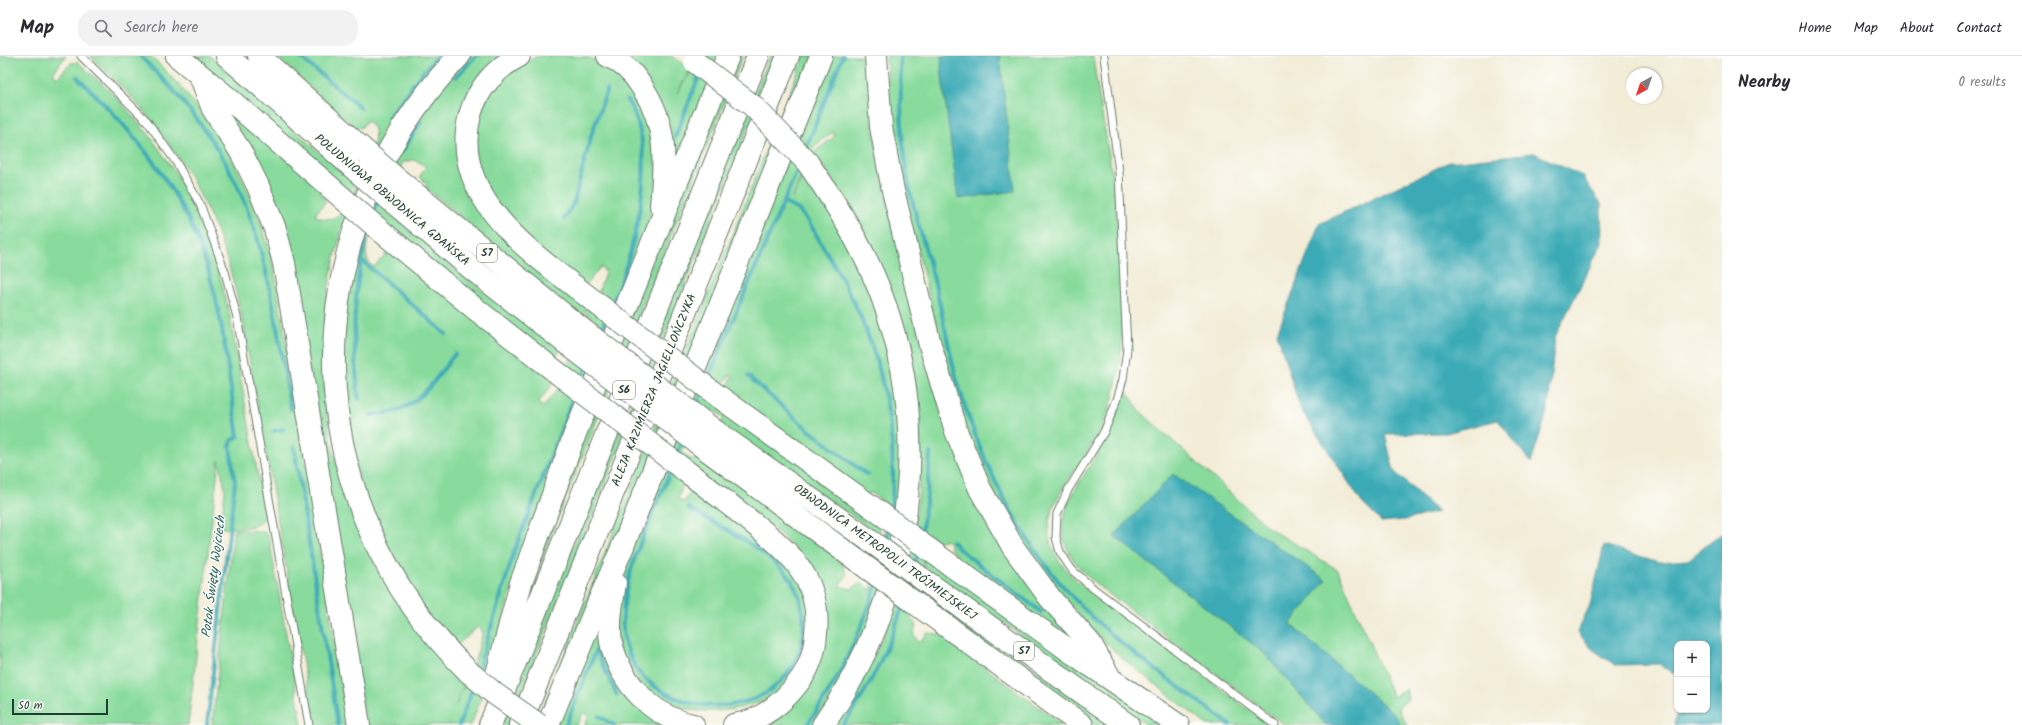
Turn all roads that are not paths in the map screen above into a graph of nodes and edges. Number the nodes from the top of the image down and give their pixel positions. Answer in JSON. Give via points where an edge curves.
{"nodes":[{"id":1,"x":81,"y":56,"type":"edge"},
{"id":2,"x":177,"y":56,"type":"edge"},
{"id":3,"x":227,"y":56,"type":"edge"},
{"id":4,"x":259,"y":56,"type":"edge"},
{"id":5,"x":459,"y":56,"type":"edge"},
{"id":6,"x":519,"y":56,"type":"edge"},
{"id":7,"x":608,"y":56,"type":"edge"},
{"id":8,"x":728,"y":56,"type":"edge"},
{"id":9,"x":758,"y":56,"type":"edge"},
{"id":10,"x":788,"y":56,"type":"edge"},
{"id":11,"x":821,"y":56,"type":"edge"},
{"id":12,"x":876,"y":56,"type":"edge"},
{"id":13,"x":1104,"y":56,"type":"edge"},
{"id":14,"x":691,"y":59,"type":"edge"},
{"id":15,"x":200,"y":75,"type":"junction"},
{"id":16,"x":659,"y":222,"type":"junction"},
{"id":17,"x":572,"y":335,"type":"junction"},
{"id":18,"x":640,"y":388,"type":"joint"},
{"id":19,"x":709,"y":439,"type":"junction"},
{"id":20,"x":623,"y":546,"type":"junction"},
{"id":21,"x":1110,"y":678,"type":"junction"},
{"id":22,"x":309,"y":725,"type":"edge"},
{"id":23,"x":359,"y":725,"type":"edge"},
{"id":24,"x":484,"y":725,"type":"edge"},
{"id":25,"x":490,"y":725,"type":"edge"},
{"id":26,"x":520,"y":725,"type":"edge"},
{"id":27,"x":539,"y":725,"type":"edge"},
{"id":28,"x":548,"y":725,"type":"edge"},
{"id":29,"x":693,"y":725,"type":"edge"},
{"id":30,"x":734,"y":725,"type":"edge"},
{"id":31,"x":823,"y":725,"type":"edge"},
{"id":32,"x":1082,"y":725,"type":"edge"},
{"id":33,"x":1128,"y":725,"type":"edge"},
{"id":34,"x":1178,"y":725,"type":"edge"},
{"id":35,"x":1275,"y":725,"type":"edge"}],
"edges":[{"from":1,"to":22,"type":"lane","via":[[147,121],[176,162],[200,204],[225,272],[237,317]]},
{"from":2,"to":15,"type":"highway"},
{"from":3,"to":17,"type":"highway","name":"POŁUDNIOWA OBWODNICA GDAŃSKA","number":"S7","bridge":true,"via":[[358,173],[471,268]]},
{"from":4,"to":17,"type":"highway","name":"POŁUDNIOWA OBWODNICA GDAŃSKA","number":"S7","bridge":true},
{"from":5,"to":27,"type":"highway","bridge":true,"via":[[438,78],[411,114],[382,161],[366,196],[341,281],[335,327],[337,413],[356,496],[389,570],[443,645],[470,673]]},
{"from":6,"to":21,"type":"highway","bridge":true,"via":[[498,71],[477,96],[466,133],[470,171],[481,194],[503,224],[535,255],[718,396]]},
{"from":7,"to":16,"type":"highway","via":[[634,76],[652,102],[658,117],[664,156]]},
{"from":8,"to":16,"type":"highway"},
{"from":9,"to":25,"type":"highway","number":"S6"},
{"from":10,"to":26,"type":"highway","name":"ALEJA KAZIMIERZA JAGIELLOŃCZYKA","number":"S6"},
{"from":11,"to":20,"type":"highway"},
{"from":12,"to":21,"type":"highway","via":[[880,120],[892,186],[934,358],[959,438],[980,489],[1013,547],[1046,593],[1090,643]]},
{"from":13,"to":35,"type":"lane","via":[[1119,172],[1127,349],[1117,400],[1104,432],[1068,490],[1057,514],[1056,537],[1060,552],[1072,570],[1094,589]]},
{"from":14,"to":31,"type":"highway","bridge":true,"via":[[753,106],[807,162],[836,203],[863,251],[882,294],[902,373],[908,418],[909,478],[902,542],[882,611],[866,652]]},
{"from":15,"to":23,"type":"highway","via":[[213,109],[241,152],[258,186],[275,229],[284,263]]},
{"from":15,"to":30,"type":"highway","bridge":true,"via":[[346,202],[473,307],[787,551],[809,584],[815,601],[818,618],[814,649],[804,675],[790,695],[766,714]]},
{"from":16,"to":24,"type":"highway","via":[[530,553]]},
{"from":17,"to":18,"type":"highway","name":"POŁUDNIOWA OBWODNICA GDAŃSKA","number":"S7","bridge":true},
{"from":18,"to":19,"type":"highway","name":"OBWODNICA METROPOLII TRÓJMIEJSKIEJ","number":"S7","bridge":true},
{"from":19,"to":32,"type":"highway","name":"OBWODNICA METROPOLII TRÓJMIEJSKIEJ","number":"S7","bridge":true,"via":[[870,570]]},
{"from":19,"to":33,"type":"highway","name":"OBWODNICA METROPOLII TRÓJMIEJSKIEJ","number":"S7","bridge":true,"via":[[876,546]]},
{"from":20,"to":28,"type":"highway"},
{"from":20,"to":29,"type":"highway","via":[[611,608],[611,641],[622,672],[638,695],[657,711]]},
{"from":21,"to":34,"type":"highway"}]}
